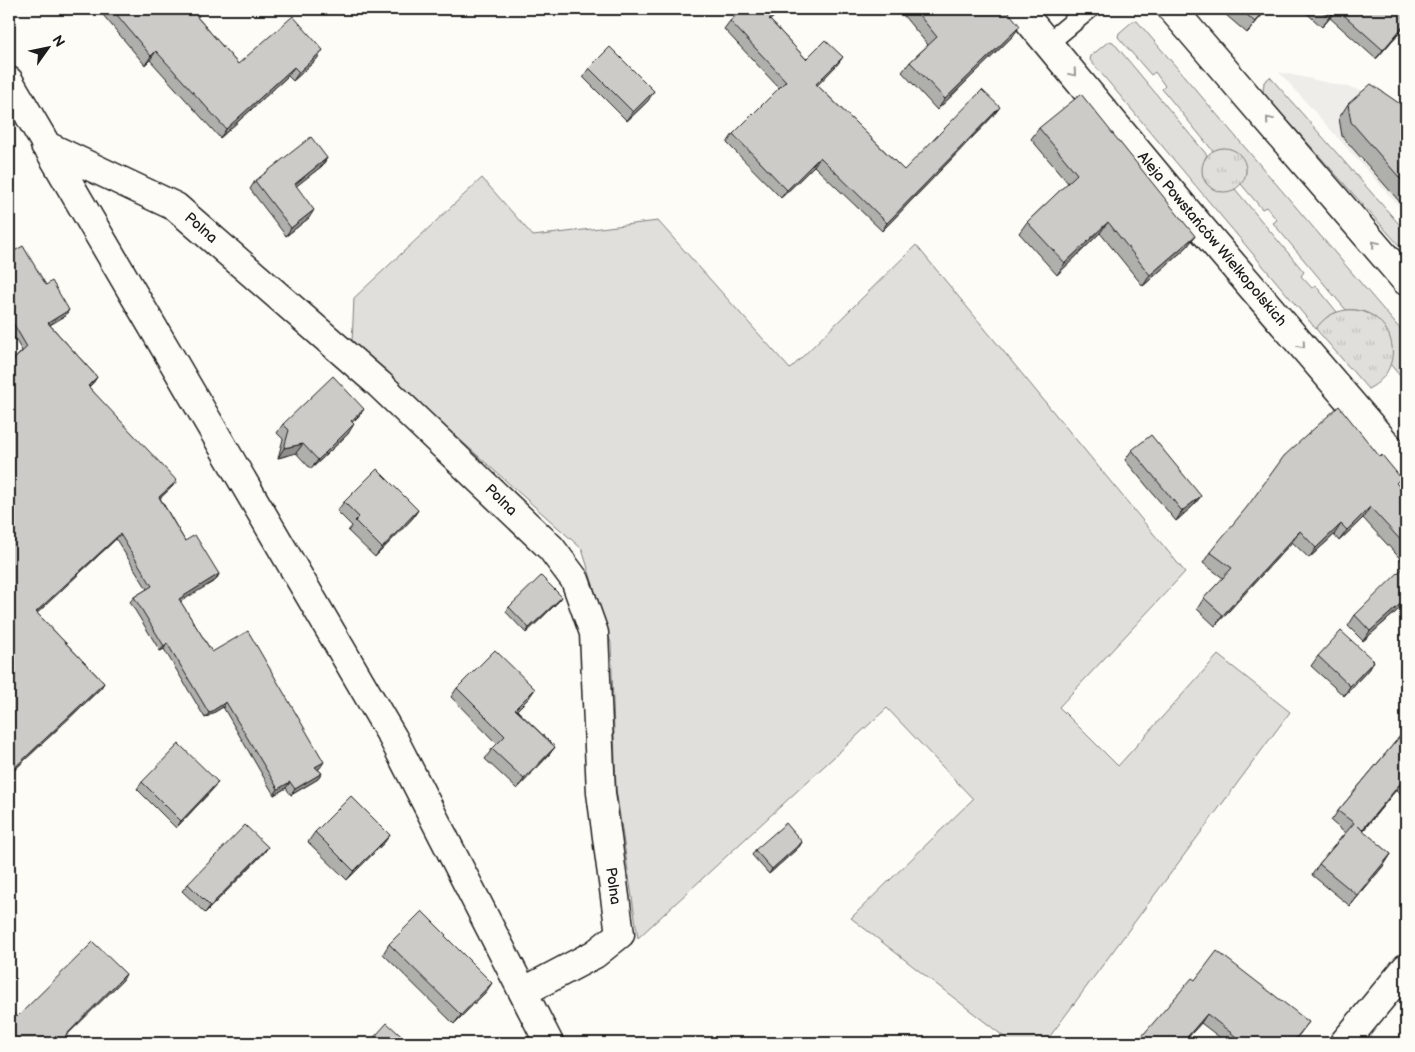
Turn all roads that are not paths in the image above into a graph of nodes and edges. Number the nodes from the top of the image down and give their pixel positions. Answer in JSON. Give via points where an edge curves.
{"nodes":[{"id":1,"x":1019,"y":9,"type":"edge"},
{"id":2,"x":1089,"y":9,"type":"edge"},
{"id":3,"x":1172,"y":9,"type":"edge"},
{"id":4,"x":1048,"y":43,"type":"junction"},
{"id":5,"x":9,"y":81,"type":"edge"},
{"id":6,"x":45,"y":145,"type":"junction"},
{"id":7,"x":1406,"y":281,"type":"edge"},
{"id":8,"x":1406,"y":467,"type":"edge"},
{"id":9,"x":1406,"y":968,"type":"edge"},
{"id":10,"x":523,"y":992,"type":"junction"},
{"id":11,"x":549,"y":1043,"type":"edge"},
{"id":12,"x":1344,"y":1043,"type":"edge"}],
"edges":[{"from":1,"to":4,"type":"street","name":"Aleja Powstańców Wielkopolskich"},
{"from":2,"to":4,"type":"lane"},
{"from":7,"to":3,"type":"street","one_way":true},
{"from":4,"to":8,"type":"street","name":"Aleja Powstańców Wielkopolskich","one_way":true},
{"from":5,"to":6,"type":"street"},
{"from":6,"to":10,"type":"street","via":[[393,738]]},
{"from":6,"to":10,"type":"street","name":"Polna","via":[[176,207],[379,384],[551,548],[575,580],[594,632],[601,793],[620,934],[595,954]]},
{"from":9,"to":12,"type":"street"},
{"from":10,"to":11,"type":"street"}]}
